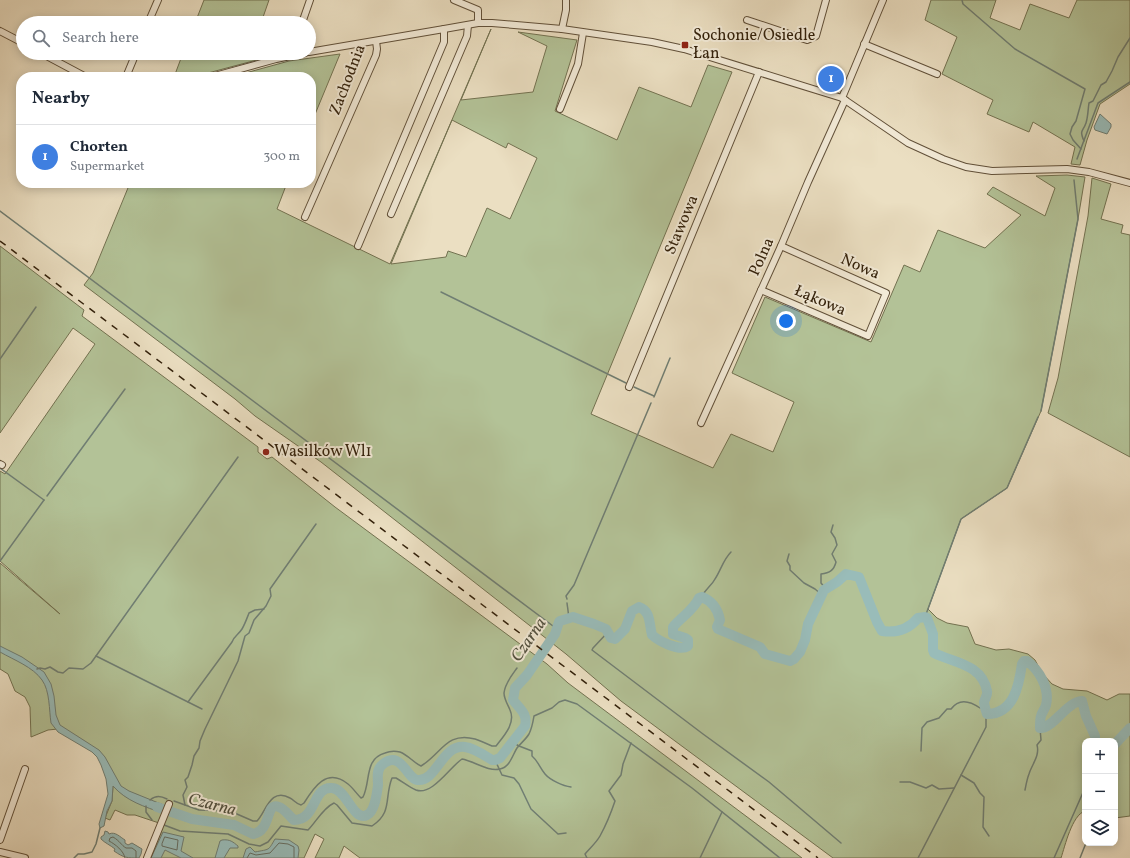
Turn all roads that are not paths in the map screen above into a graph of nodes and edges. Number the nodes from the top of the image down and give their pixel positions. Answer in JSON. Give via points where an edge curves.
{"nodes":[{"id":1,"x":158,"y":0,"type":"edge"},
{"id":2,"x":310,"y":0,"type":"edge"},
{"id":3,"x":454,"y":0,"type":"edge"},
{"id":4,"x":566,"y":0,"type":"edge"},
{"id":5,"x":826,"y":0,"type":"edge"},
{"id":6,"x":883,"y":0,"type":"edge"},
{"id":7,"x":151,"y":16,"type":"edge"},
{"id":8,"x":304,"y":16,"type":"edge"},
{"id":9,"x":747,"y":20,"type":"dead end"},
{"id":10,"x":478,"y":23,"type":"junction"},
{"id":11,"x":468,"y":25,"type":"junction"},
{"id":12,"x":444,"y":29,"type":"junction"},
{"id":13,"x":562,"y":30,"type":"junction"},
{"id":14,"x":0,"y":31,"type":"edge"},
{"id":15,"x":583,"y":33,"type":"junction"},
{"id":16,"x":16,"y":39,"type":"edge"},
{"id":17,"x":376,"y":40,"type":"junction"},
{"id":18,"x":864,"y":44,"type":"junction"},
{"id":19,"x":316,"y":51,"type":"edge"},
{"id":20,"x":54,"y":60,"type":"edge"},
{"id":21,"x":133,"y":60,"type":"edge"},
{"id":22,"x":272,"y":60,"type":"edge"},
{"id":23,"x":77,"y":72,"type":"edge"},
{"id":24,"x":128,"y":72,"type":"edge"},
{"id":25,"x":229,"y":72,"type":"edge"},
{"id":26,"x":759,"y":72,"type":"junction"},
{"id":27,"x":937,"y":74,"type":"dead end"},
{"id":28,"x":844,"y":99,"type":"junction"},
{"id":29,"x":560,"y":109,"type":"dead end"},
{"id":30,"x":1130,"y":183,"type":"edge"},
{"id":31,"x":391,"y":214,"type":"dead end"},
{"id":32,"x":305,"y":217,"type":"dead end"},
{"id":33,"x":358,"y":246,"type":"dead end"},
{"id":34,"x":781,"y":246,"type":"junction"},
{"id":35,"x":761,"y":290,"type":"junction"},
{"id":36,"x":868,"y":336,"type":"joint"},
{"id":37,"x":629,"y":387,"type":"dead end"},
{"id":38,"x":701,"y":423,"type":"dead end"},
{"id":39,"x":25,"y":769,"type":"dead end"},
{"id":40,"x":169,"y":804,"type":"dead end"},
{"id":41,"x":0,"y":840,"type":"edge"},
{"id":42,"x":0,"y":852,"type":"edge"},
{"id":43,"x":25,"y":858,"type":"edge"},
{"id":44,"x":147,"y":858,"type":"edge"}],
"edges":[{"from":1,"to":7,"type":"street"},
{"from":2,"to":8,"type":"street"},
{"from":3,"to":10,"type":"street","via":[[478,10]]},
{"from":4,"to":13,"type":"street"},
{"from":5,"to":9,"type":"street","via":[[816,36],[807,40]]},
{"from":6,"to":18,"type":"street","name":"Polna"},
{"from":10,"to":11,"type":"street"},
{"from":10,"to":13,"type":"street"},
{"from":11,"to":12,"type":"street"},
{"from":11,"to":31,"type":"street","via":[[467,36]]},
{"from":12,"to":17,"type":"street"},
{"from":12,"to":33,"type":"street","via":[[444,42]]},
{"from":13,"to":15,"type":"street"},
{"from":14,"to":16,"type":"street"},
{"from":15,"to":26,"type":"street","via":[[684,49]]},
{"from":15,"to":29,"type":"street","via":[[578,64]]},
{"from":17,"to":19,"type":"street"},
{"from":17,"to":32,"type":"street","name":"Zachodnia","via":[[376,55]]},
{"from":18,"to":27,"type":"street"},
{"from":18,"to":28,"type":"street","name":"Polna"},
{"from":20,"to":23,"type":"street"},
{"from":21,"to":24,"type":"street"},
{"from":22,"to":25,"type":"street"},
{"from":26,"to":28,"type":"street"},
{"from":26,"to":37,"type":"street","name":"Stawowa"},
{"from":28,"to":30,"type":"street","via":[[908,142],[966,167],[992,171],[1067,169]]},
{"from":28,"to":34,"type":"street","name":"Polna"},
{"from":34,"to":35,"type":"street","name":"Polna"},
{"from":34,"to":36,"type":"street","name":"Nowa","via":[[886,293]]},
{"from":35,"to":36,"type":"street","name":"Łąkowa"},
{"from":35,"to":38,"type":"street","name":"Polna"},
{"from":39,"to":41,"type":"street"},
{"from":40,"to":44,"type":"street"},
{"from":42,"to":43,"type":"street"}]}
